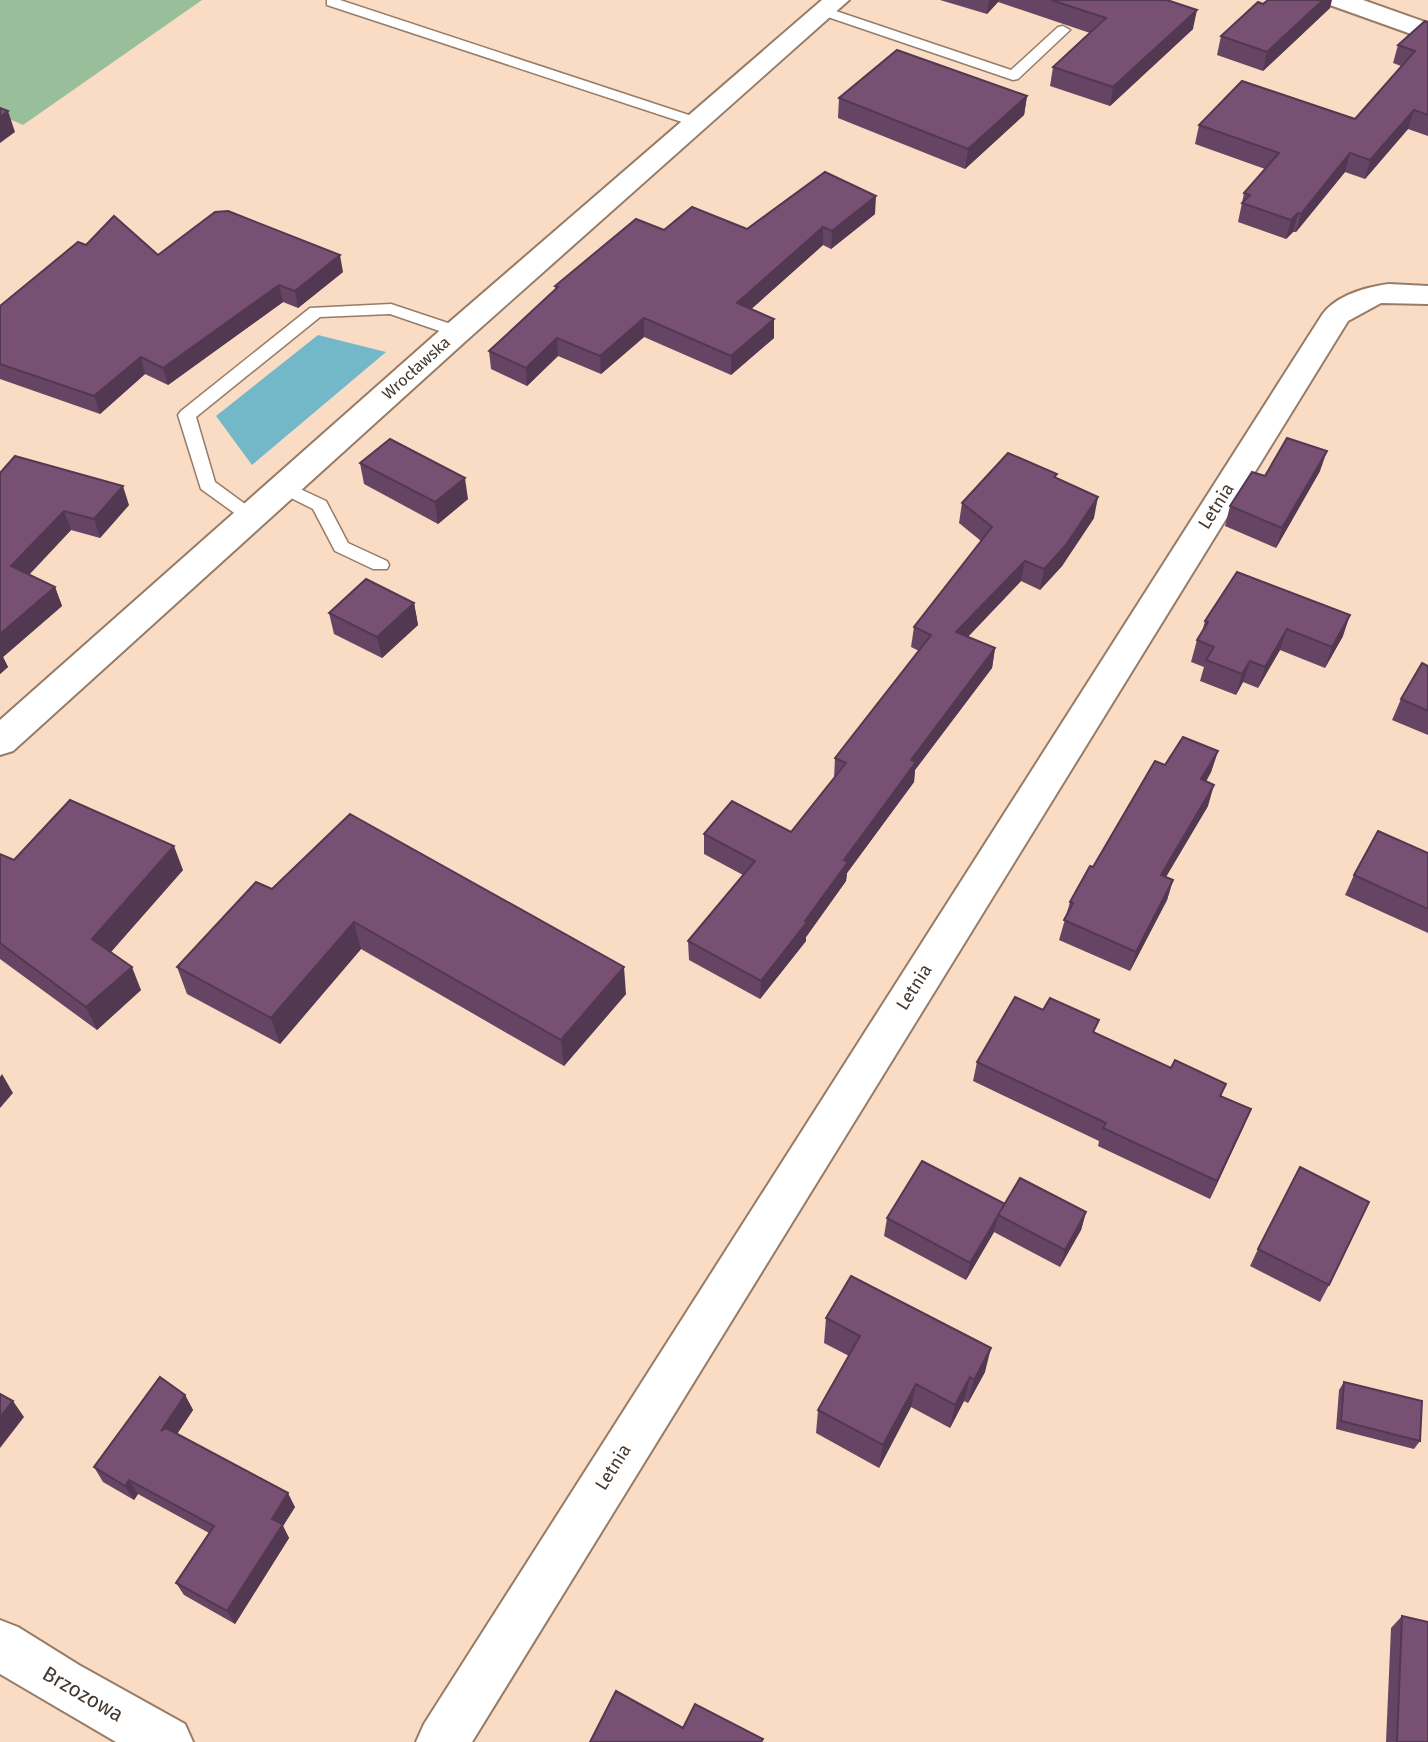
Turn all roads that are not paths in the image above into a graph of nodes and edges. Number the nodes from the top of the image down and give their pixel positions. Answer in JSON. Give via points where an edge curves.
{"nodes":[{"id":1,"x":1339,"y":0,"type":"edge"},
{"id":2,"x":332,"y":2,"type":"dead end"},
{"id":3,"x":831,"y":5,"type":"edge"},
{"id":4,"x":1063,"y":30,"type":"dead end"},
{"id":5,"x":1428,"y":32,"type":"edge"},
{"id":6,"x":696,"y":122,"type":"junction"},
{"id":7,"x":1428,"y":295,"type":"edge"},
{"id":8,"x":457,"y":332,"type":"junction"},
{"id":9,"x":283,"y":486,"type":"junction"},
{"id":10,"x":250,"y":516,"type":"junction"},
{"id":11,"x":380,"y":565,"type":"dead end"},
{"id":12,"x":0,"y":741,"type":"edge"},
{"id":13,"x":0,"y":1645,"type":"edge"},
{"id":14,"x":167,"y":1742,"type":"edge"},
{"id":15,"x":442,"y":1742,"type":"edge"}],
"edges":[{"from":1,"to":5,"type":"street"},
{"from":2,"to":6,"type":"lane"},
{"from":3,"to":4,"type":"lane","via":[[1013,76]]},
{"from":3,"to":6,"type":"street","name":"Wrocławska"},
{"from":6,"to":8,"type":"street","name":"Wrocławska"},
{"from":7,"to":15,"type":"street","name":"Letnia","via":[[1392,292],[1365,297],[1337,315]]},
{"from":8,"to":9,"type":"street","name":"Wrocławska"},
{"from":8,"to":10,"type":"lane","via":[[391,309],[316,312],[187,415],[207,485]]},
{"from":9,"to":10,"type":"street","name":"Wrocławska"},
{"from":9,"to":11,"type":"lane","via":[[320,506],[341,547]]},
{"from":10,"to":12,"type":"street","name":"Wrocławska"},
{"from":13,"to":14,"type":"street","name":"Brzozowa"}]}
